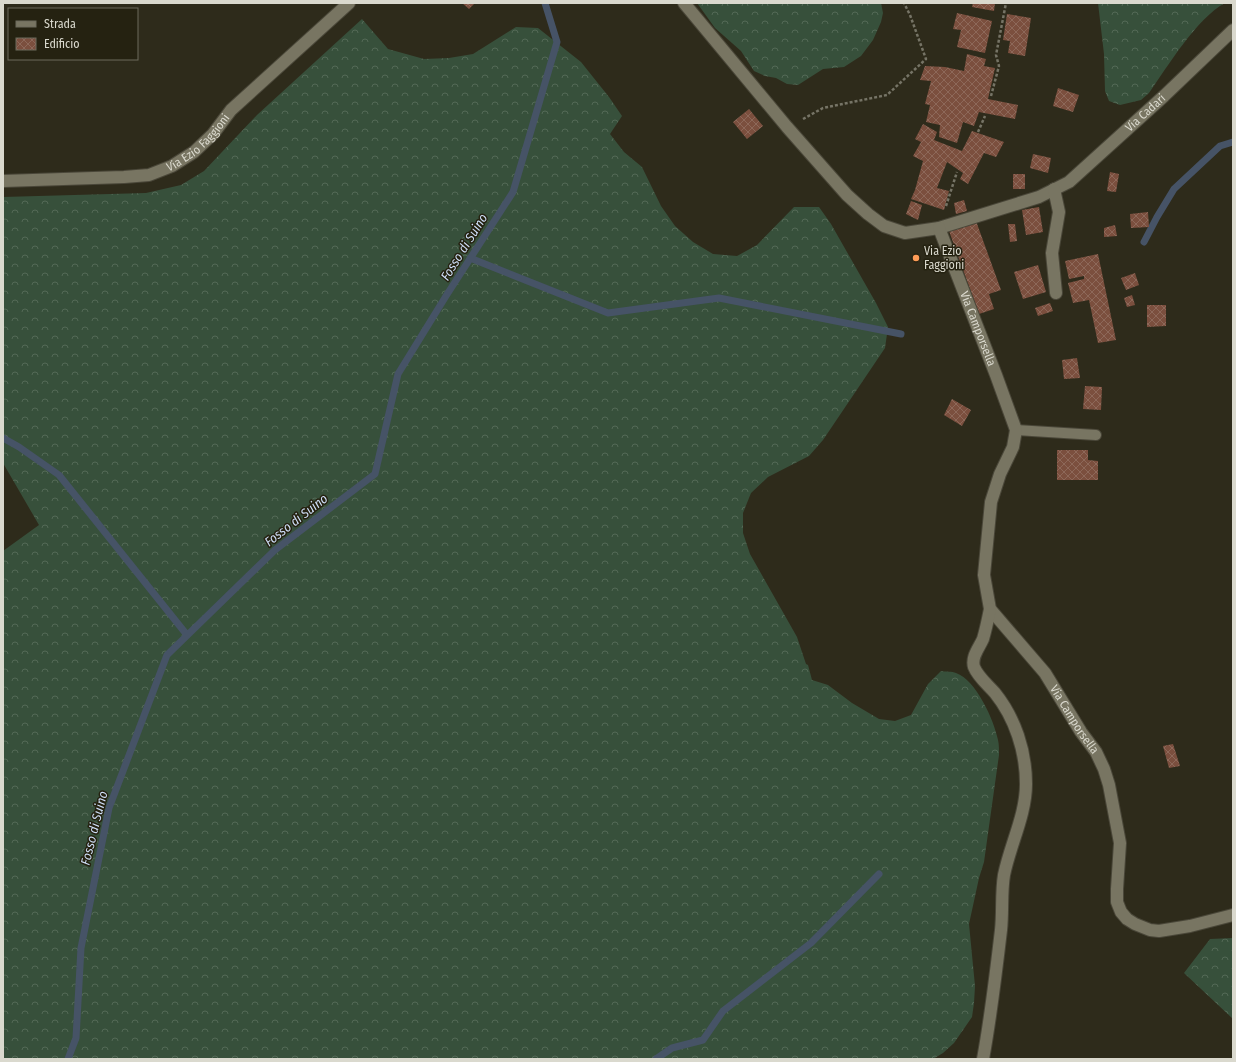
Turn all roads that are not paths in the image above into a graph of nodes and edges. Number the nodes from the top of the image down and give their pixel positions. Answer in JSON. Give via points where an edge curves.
{"nodes":[{"id":1,"x":349,"y":3,"type":"edge"},
{"id":2,"x":684,"y":3,"type":"edge"},
{"id":3,"x":1233,"y":30,"type":"edge"},
{"id":4,"x":3,"y":181,"type":"edge"},
{"id":5,"x":1054,"y":189,"type":"junction"},
{"id":6,"x":939,"y":228,"type":"junction"},
{"id":7,"x":1056,"y":293,"type":"dead end"},
{"id":8,"x":1016,"y":430,"type":"junction"},
{"id":9,"x":1096,"y":435,"type":"dead end"},
{"id":10,"x":990,"y":609,"type":"junction"},
{"id":11,"x":1233,"y":915,"type":"edge"},
{"id":12,"x":983,"y":1059,"type":"edge"}],
"edges":[{"from":1,"to":4,"type":"street","name":"Via Ezio Faggioni","via":[[231,110],[213,134],[194,152],[172,166],[143,176]]},
{"from":2,"to":6,"type":"street","via":[[787,127],[847,195],[868,214],[884,226],[905,233]]},
{"from":3,"to":5,"type":"street","name":"Via Cadari","via":[[1111,145],[1069,182]]},
{"from":5,"to":6,"type":"street","name":"Via Cadari","via":[[1039,197]]},
{"from":5,"to":7,"type":"street","via":[[1059,212],[1052,253]]},
{"from":6,"to":8,"type":"street","name":"Via Camporsella"},
{"from":8,"to":9,"type":"lane"},
{"from":8,"to":10,"type":"street","via":[[1013,447],[1000,474],[991,502],[984,575]]},
{"from":10,"to":11,"type":"street","name":"Via Camporsella","via":[[1045,673],[1096,752],[1104,769],[1120,843],[1117,902],[1121,912],[1135,924],[1159,931]]},
{"from":10,"to":12,"type":"street","via":[[983,639],[974,657],[974,667],[1009,713],[1023,755],[1026,784],[1024,804],[1004,876],[1001,928]]}]}
